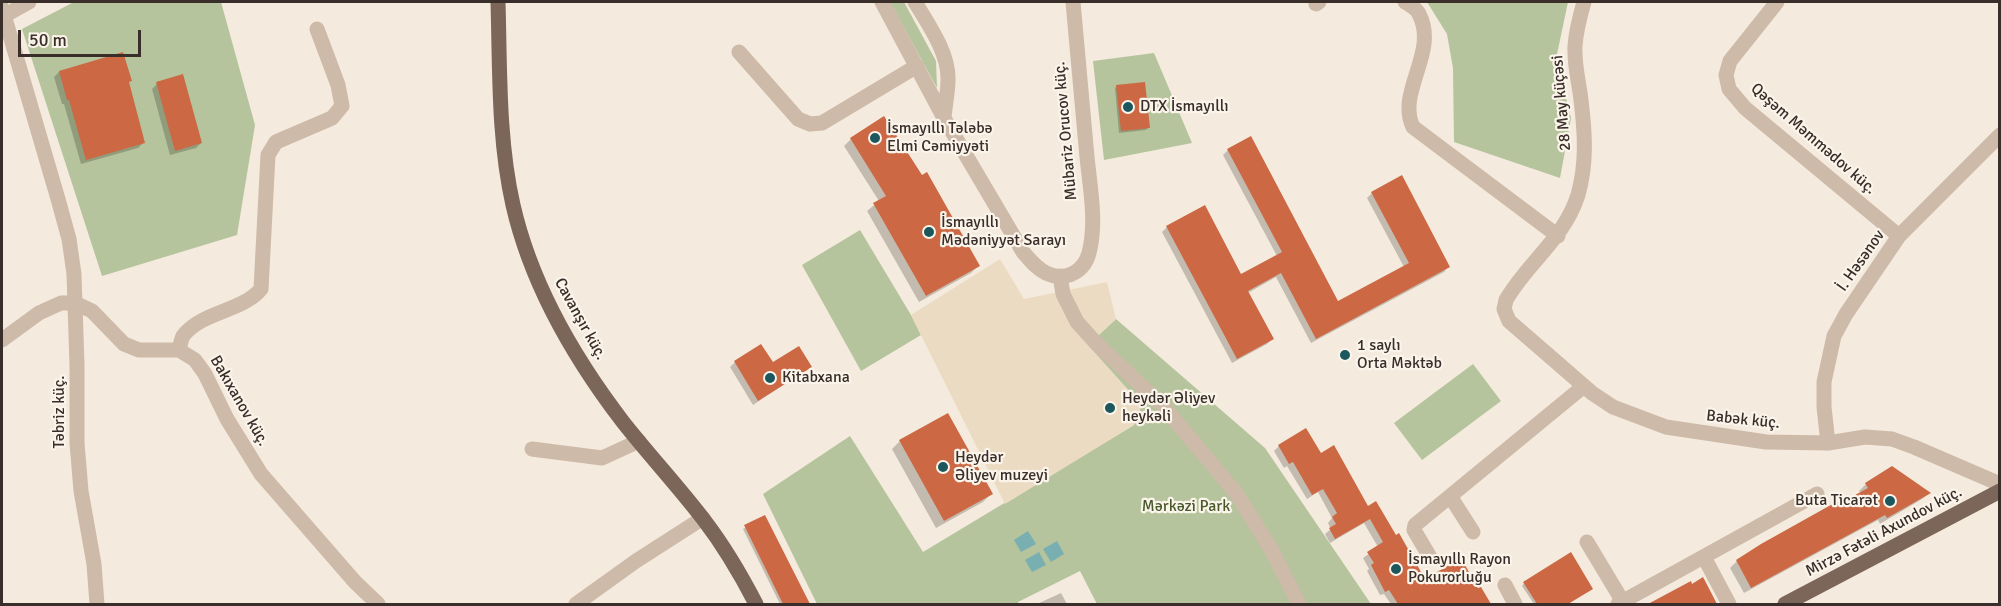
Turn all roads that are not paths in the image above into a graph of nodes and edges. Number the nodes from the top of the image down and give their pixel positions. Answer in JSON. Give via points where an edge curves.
{"nodes":[{"id":1,"x":29,"y":2,"type":"edge"},
{"id":2,"x":498,"y":2,"type":"edge"},
{"id":3,"x":882,"y":2,"type":"edge"},
{"id":4,"x":915,"y":2,"type":"edge"},
{"id":5,"x":1073,"y":2,"type":"edge"},
{"id":6,"x":1405,"y":2,"type":"edge"},
{"id":7,"x":1584,"y":2,"type":"edge"},
{"id":8,"x":1777,"y":2,"type":"edge"},
{"id":9,"x":2,"y":14,"type":"edge"},
{"id":10,"x":317,"y":29,"type":"dead end"},
{"id":11,"x":739,"y":52,"type":"dead end"},
{"id":12,"x":917,"y":66,"type":"junction"},
{"id":13,"x":944,"y":118,"type":"junction"},
{"id":14,"x":2000,"y":135,"type":"edge"},
{"id":15,"x":1558,"y":236,"type":"junction"},
{"id":16,"x":1899,"y":236,"type":"junction"},
{"id":17,"x":1060,"y":276,"type":"junction"},
{"id":18,"x":75,"y":303,"type":"junction"},
{"id":19,"x":1509,"y":321,"type":"joint"},
{"id":20,"x":2,"y":340,"type":"edge"},
{"id":21,"x":179,"y":350,"type":"junction"},
{"id":22,"x":1584,"y":386,"type":"junction"},
{"id":23,"x":639,"y":441,"type":"junction"},
{"id":24,"x":1828,"y":443,"type":"junction"},
{"id":25,"x":532,"y":449,"type":"dead end"},
{"id":26,"x":2000,"y":484,"type":"edge"},
{"id":27,"x":2000,"y":490,"type":"edge"},
{"id":28,"x":1817,"y":494,"type":"dead end"},
{"id":29,"x":1450,"y":496,"type":"junction"},
{"id":30,"x":703,"y":518,"type":"junction"},
{"id":31,"x":1473,"y":532,"type":"dead end"},
{"id":32,"x":1587,"y":542,"type":"dead end"},
{"id":33,"x":1430,"y":557,"type":"dead end"},
{"id":34,"x":1704,"y":557,"type":"junction"},
{"id":35,"x":1505,"y":585,"type":"dead end"},
{"id":36,"x":1621,"y":603,"type":"edge"},
{"id":37,"x":97,"y":604,"type":"edge"},
{"id":38,"x":378,"y":604,"type":"edge"},
{"id":39,"x":576,"y":604,"type":"edge"},
{"id":40,"x":756,"y":604,"type":"edge"},
{"id":41,"x":1299,"y":604,"type":"edge"},
{"id":42,"x":1515,"y":604,"type":"edge"},
{"id":43,"x":1729,"y":604,"type":"edge"},
{"id":44,"x":1785,"y":604,"type":"edge"}],
"edges":[{"from":1,"to":9,"type":"street"},
{"from":2,"to":23,"type":"main road","name":"Cavanşır küç.","via":[[505,156],[525,246],[568,341]]},
{"from":3,"to":12,"type":"street"},
{"from":4,"to":13,"type":"street","via":[[946,63],[949,78]]},
{"from":5,"to":17,"type":"street","name":"Mübariz Orucov küç.","via":[[1091,237],[1083,266],[1072,275]]},
{"from":6,"to":15,"type":"street","via":[[1419,12],[1426,40],[1409,104],[1413,128]]},
{"from":7,"to":15,"type":"street","name":"28 May küçəsi","via":[[1575,46],[1586,151],[1584,172]]},
{"from":8,"to":16,"type":"street","name":"Qəşəm Məmmədov küç.","via":[[1730,61],[1726,75],[1729,89],[1745,108]]},
{"from":9,"to":18,"type":"street","via":[[69,239]]},
{"from":10,"to":21,"type":"street","via":[[342,106],[332,118],[276,142],[268,155],[261,289],[254,297],[200,322],[183,337]]},
{"from":11,"to":12,"type":"street","via":[[798,119],[810,124],[822,123]]},
{"from":12,"to":13,"type":"street"},
{"from":13,"to":17,"type":"street","via":[[1023,252],[1036,267]]},
{"from":14,"to":16,"type":"street","name":"İ. Həsənov"},
{"from":15,"to":19,"type":"street","name":"28 May küçəsi","via":[[1506,300],[1504,309]]},
{"from":16,"to":24,"type":"street","name":"İ. Həsənov","via":[[1834,336],[1824,382]]},
{"from":17,"to":41,"type":"street","via":[[1063,294],[1077,322],[1164,407],[1236,493]]},
{"from":18,"to":20,"type":"street","via":[[61,303],[39,313]]},
{"from":18,"to":21,"type":"street","via":[[92,311],[124,344],[139,351]]},
{"from":18,"to":37,"type":"street","name":"Təbriz küç.","via":[[76,443]]},
{"from":19,"to":22,"type":"street","name":"Babək küç."},
{"from":21,"to":38,"type":"street","name":"Bakıxanov küç.","via":[[195,360],[205,374],[261,474]]},
{"from":22,"to":24,"type":"street","name":"Babək küç.","via":[[1613,407],[1666,427],[1766,442]]},
{"from":22,"to":29,"type":"street"},
{"from":23,"to":25,"type":"street","via":[[602,458]]},
{"from":23,"to":30,"type":"main road","name":"Cavanşır küç."},
{"from":24,"to":26,"type":"street","name":"Babək küç.","via":[[1865,437],[1892,439]]},
{"from":27,"to":44,"type":"main road","name":"Mirzə Fətəli Axundov küç."},
{"from":28,"to":34,"type":"street"},
{"from":29,"to":31,"type":"street"},
{"from":29,"to":33,"type":"street","via":[[1415,525],[1414,530]]},
{"from":30,"to":39,"type":"street"},
{"from":30,"to":40,"type":"main road","name":"Cavanşır küç."},
{"from":32,"to":36,"type":"street"},
{"from":34,"to":36,"type":"street"},
{"from":34,"to":43,"type":"street"},
{"from":35,"to":42,"type":"street"}]}
